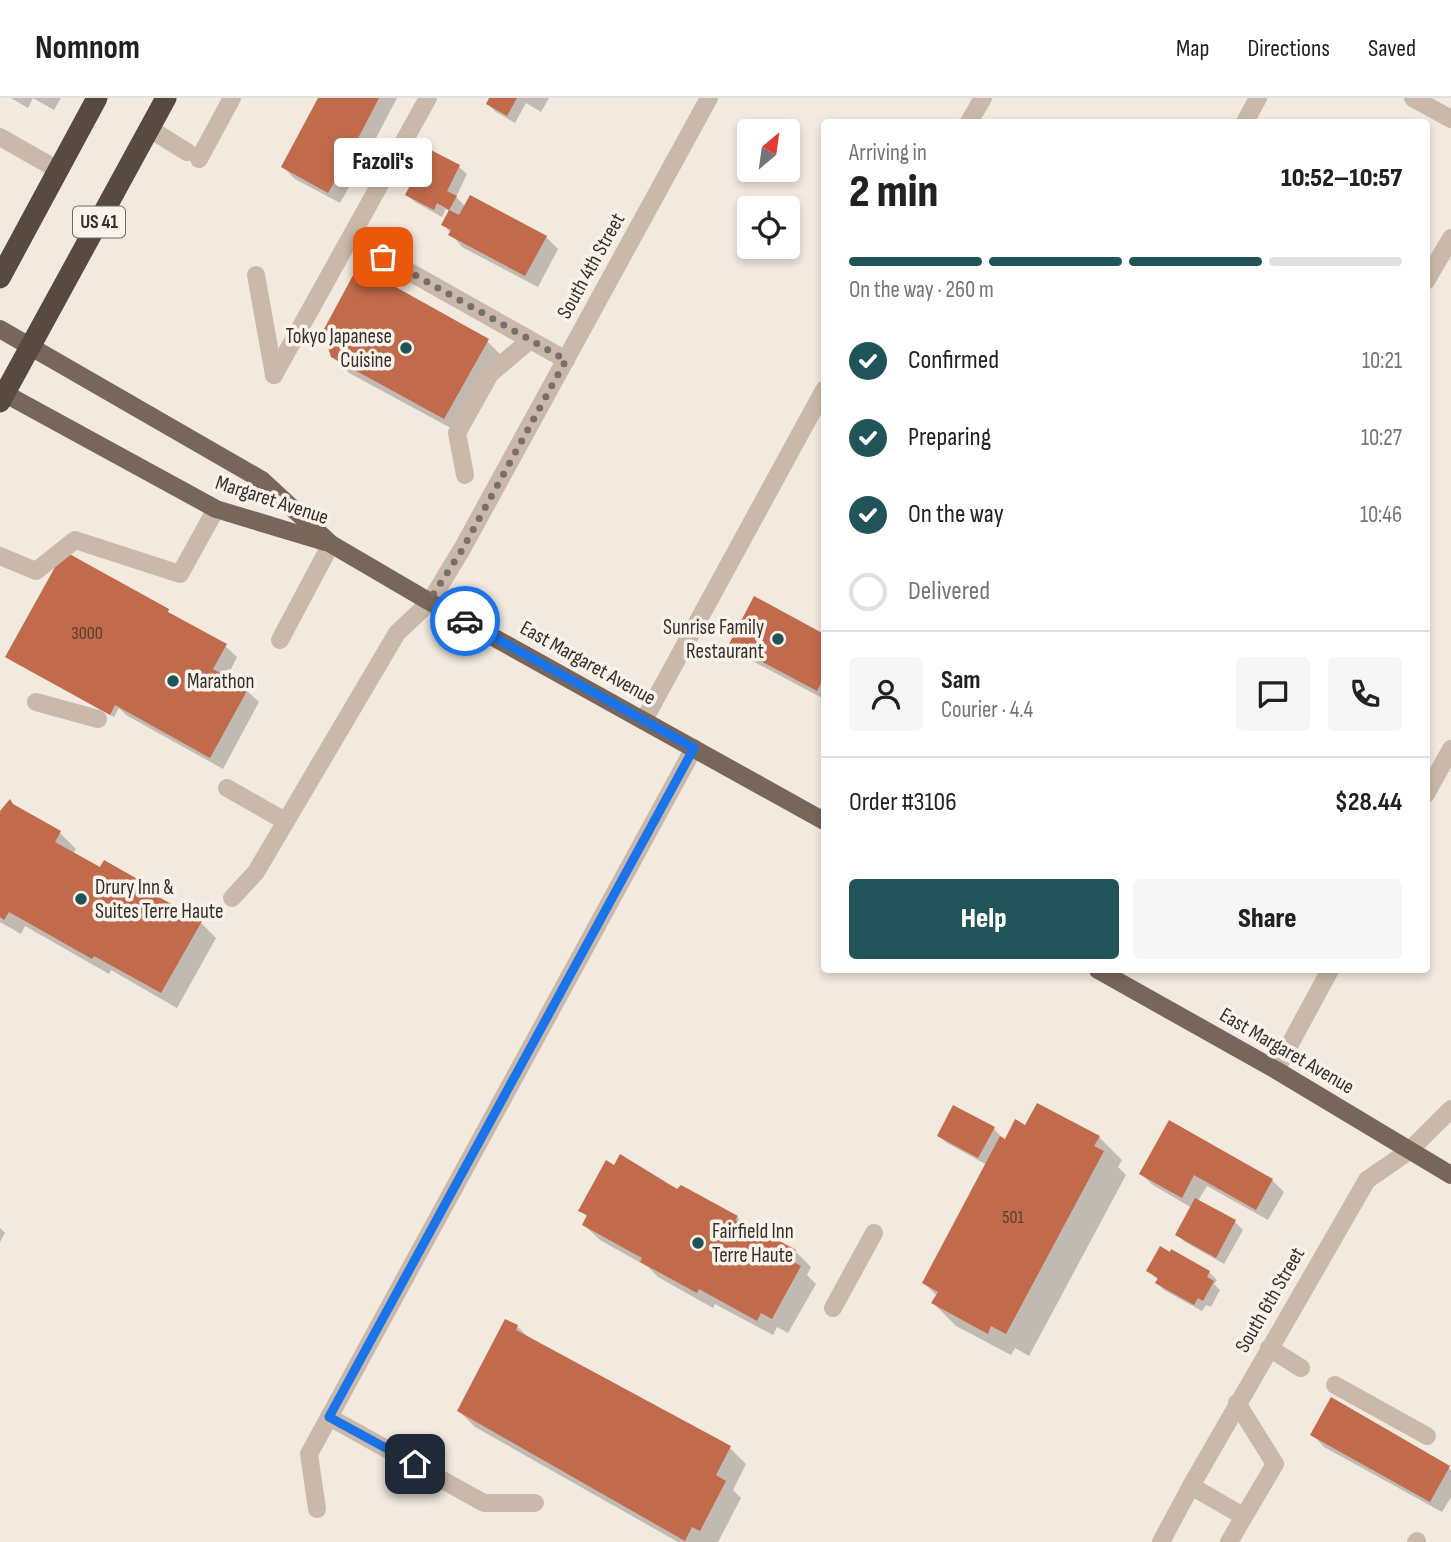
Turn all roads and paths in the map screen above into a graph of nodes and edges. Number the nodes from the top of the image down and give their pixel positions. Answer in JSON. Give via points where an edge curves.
{"nodes":[{"id":1,"x":97,"y":98,"type":"edge"},
{"id":2,"x":166,"y":98,"type":"edge"},
{"id":3,"x":232,"y":98,"type":"edge"},
{"id":4,"x":428,"y":98,"type":"edge"},
{"id":5,"x":709,"y":98,"type":"edge"},
{"id":6,"x":983,"y":98,"type":"edge"},
{"id":7,"x":1258,"y":98,"type":"edge"},
{"id":8,"x":1413,"y":98,"type":"edge"},
{"id":9,"x":971,"y":119,"type":"edge"},
{"id":10,"x":1247,"y":119,"type":"edge"},
{"id":11,"x":1451,"y":119,"type":"edge"},
{"id":12,"x":150,"y":129,"type":"junction"},
{"id":13,"x":0,"y":137,"type":"edge"},
{"id":14,"x":58,"y":170,"type":"junction"},
{"id":15,"x":1451,"y":237,"type":"edge"},
{"id":16,"x":383,"y":257,"type":"dead end"},
{"id":17,"x":1430,"y":274,"type":"edge"},
{"id":18,"x":256,"y":275,"type":"dead end"},
{"id":19,"x":0,"y":278,"type":"edge"},
{"id":20,"x":0,"y":329,"type":"edge"},
{"id":21,"x":530,"y":340,"type":"junction"},
{"id":22,"x":30,"y":345,"type":"junction"},
{"id":23,"x":566,"y":360,"type":"junction"},
{"id":24,"x":2,"y":395,"type":"edge"},
{"id":25,"x":821,"y":396,"type":"edge"},
{"id":26,"x":466,"y":475,"type":"dead end"},
{"id":27,"x":216,"y":509,"type":"junction"},
{"id":28,"x":331,"y":544,"type":"junction"},
{"id":29,"x":0,"y":556,"type":"edge"},
{"id":30,"x":429,"y":601,"type":"junction"},
{"id":31,"x":280,"y":640,"type":"dead end"},
{"id":32,"x":36,"y":702,"type":"dead end"},
{"id":33,"x":98,"y":719,"type":"dead end"},
{"id":34,"x":644,"y":720,"type":"junction"},
{"id":35,"x":694,"y":748,"type":"junction"},
{"id":36,"x":1451,"y":749,"type":"edge"},
{"id":37,"x":1430,"y":787,"type":"edge"},
{"id":38,"x":227,"y":789,"type":"dead end"},
{"id":39,"x":821,"y":819,"type":"edge"},
{"id":40,"x":285,"y":821,"type":"junction"},
{"id":41,"x":232,"y":898,"type":"dead end"},
{"id":42,"x":1103,"y":973,"type":"edge"},
{"id":43,"x":1329,"y":973,"type":"edge"},
{"id":44,"x":1276,"y":1070,"type":"junction"},
{"id":45,"x":1451,"y":1109,"type":"edge"},
{"id":46,"x":1409,"y":1151,"type":"junction"},
{"id":47,"x":1451,"y":1175,"type":"edge"},
{"id":48,"x":874,"y":1233,"type":"dead end"},
{"id":49,"x":833,"y":1308,"type":"dead end"},
{"id":50,"x":1269,"y":1348,"type":"junction"},
{"id":51,"x":1301,"y":1368,"type":"dead end"},
{"id":52,"x":1335,"y":1385,"type":"dead end"},
{"id":53,"x":1237,"y":1404,"type":"junction"},
{"id":54,"x":329,"y":1417,"type":"junction"},
{"id":55,"x":1427,"y":1436,"type":"dead end"},
{"id":56,"x":1191,"y":1486,"type":"junction"},
{"id":57,"x":534,"y":1503,"type":"dead end"},
{"id":58,"x":317,"y":1509,"type":"dead end"},
{"id":59,"x":1243,"y":1516,"type":"junction"},
{"id":60,"x":1161,"y":1542,"type":"edge"},
{"id":61,"x":1229,"y":1542,"type":"edge"}],
"edges":[{"from":1,"to":14,"type":"highway","number":"US 41"},
{"from":2,"to":12,"type":"highway","number":"US 41"},
{"from":3,"to":12,"type":"street","via":[[193,155]]},
{"from":4,"to":18,"type":"street","via":[[274,375]]},
{"from":5,"to":23,"type":"street","name":"South 4th Street"},
{"from":6,"to":9,"type":"street"},
{"from":7,"to":10,"type":"street"},
{"from":8,"to":11,"type":"street"},
{"from":12,"to":22,"type":"highway","number":"US 41"},
{"from":13,"to":14,"type":"street"},
{"from":14,"to":19,"type":"highway","number":"US 41"},
{"from":15,"to":17,"type":"street"},
{"from":16,"to":21,"type":"street"},
{"from":20,"to":22,"type":"main road","name":"Margaret Avenue"},
{"from":21,"to":23,"type":"street"},
{"from":21,"to":26,"type":"street","via":[[489,374],[457,433]]},
{"from":22,"to":24,"type":"highway","number":"US 41"},
{"from":22,"to":28,"type":"main road","name":"Margaret Avenue","via":[[262,480]]},
{"from":23,"to":30,"type":"street","name":"South 4th Street"},
{"from":24,"to":27,"type":"main road","name":"Margaret Avenue"},
{"from":25,"to":34,"type":"street"},
{"from":27,"to":28,"type":"main road","name":"Margaret Avenue"},
{"from":27,"to":29,"type":"street","via":[[180,574],[75,540],[36,571]]},
{"from":28,"to":30,"type":"main road","name":"East Margaret Avenue"},
{"from":28,"to":31,"type":"street"},
{"from":30,"to":34,"type":"main road","name":"East Margaret Avenue"},
{"from":30,"to":40,"type":"street","name":"South 4th Street","via":[[397,633]]},
{"from":32,"to":33,"type":"street"},
{"from":34,"to":35,"type":"main road","name":"East Margaret Avenue"},
{"from":35,"to":39,"type":"main road","name":"East Margaret Avenue"},
{"from":35,"to":54,"type":"street"},
{"from":36,"to":37,"type":"street"},
{"from":38,"to":40,"type":"street"},
{"from":40,"to":41,"type":"street","name":"South 4th Street","via":[[256,872]]},
{"from":42,"to":44,"type":"main road","name":"East Margaret Avenue"},
{"from":43,"to":44,"type":"street"},
{"from":44,"to":46,"type":"main road","name":"East Margaret Avenue"},
{"from":45,"to":46,"type":"street","name":"South 6th Street"},
{"from":46,"to":47,"type":"main road","name":"East Margaret Avenue"},
{"from":46,"to":50,"type":"street","name":"South 6th Street","via":[[1367,1180]]},
{"from":48,"to":49,"type":"street"},
{"from":50,"to":51,"type":"street"},
{"from":50,"to":53,"type":"street","name":"South 6th Street"},
{"from":52,"to":55,"type":"street"},
{"from":53,"to":56,"type":"street","name":"South 6th Street"},
{"from":53,"to":59,"type":"street","via":[[1275,1464]]},
{"from":54,"to":57,"type":"street","via":[[484,1503]]},
{"from":54,"to":58,"type":"street","via":[[309,1454]]},
{"from":56,"to":59,"type":"street"},
{"from":56,"to":60,"type":"street","name":"South 6th Street"},
{"from":59,"to":61,"type":"street"}]}
